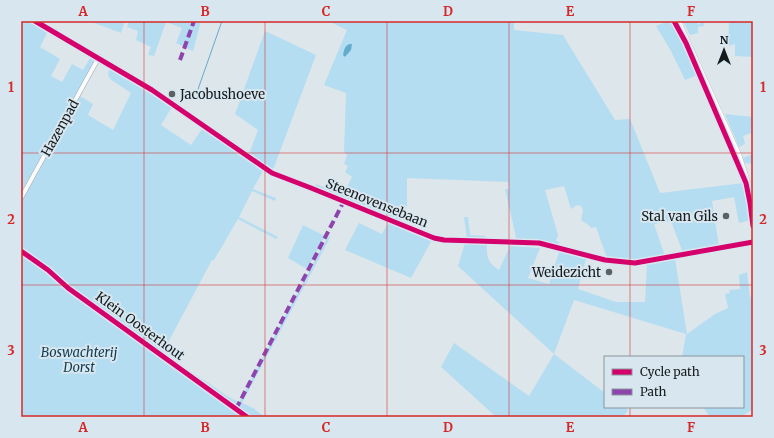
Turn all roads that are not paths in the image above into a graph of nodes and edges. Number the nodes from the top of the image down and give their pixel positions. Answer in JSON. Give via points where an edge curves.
{"nodes":[{"id":1,"x":35,"y":21,"type":"edge"},
{"id":2,"x":678,"y":21,"type":"edge"},
{"id":3,"x":99,"y":58,"type":"junction"},
{"id":4,"x":21,"y":198,"type":"edge"},
{"id":5,"x":753,"y":206,"type":"edge"},
{"id":6,"x":753,"y":242,"type":"edge"}],
"edges":[{"from":1,"to":3,"type":"street","name":"Steenovensebaan"},
{"from":2,"to":5,"type":"main road","via":[[739,156]]},
{"from":3,"to":4,"type":"street","name":"Hazenpad"},
{"from":3,"to":6,"type":"street","name":"Steenovensebaan","via":[[172,103],[272,174],[434,238],[540,243],[605,260],[628,263]]}]}
